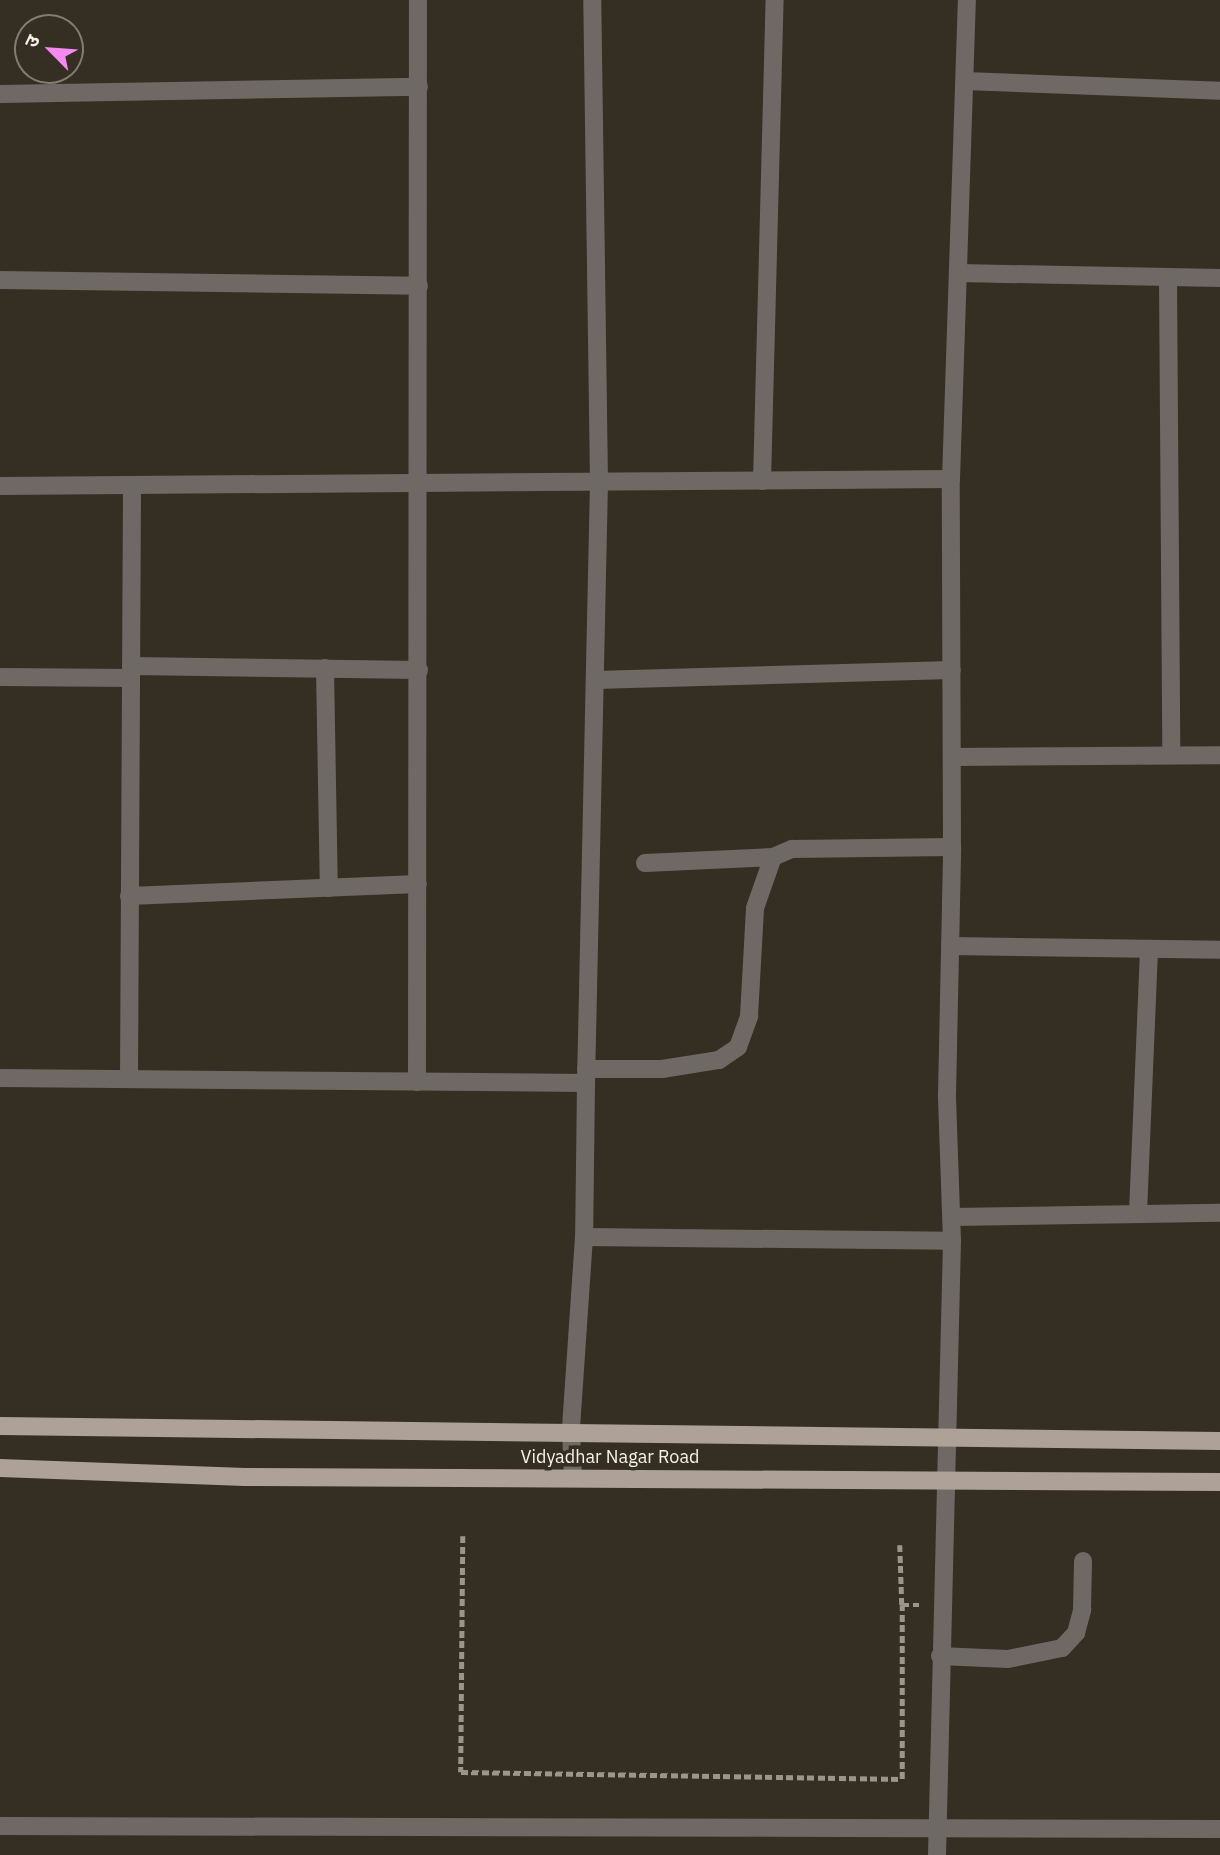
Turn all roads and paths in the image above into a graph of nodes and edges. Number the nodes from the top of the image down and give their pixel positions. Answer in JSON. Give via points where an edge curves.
{"nodes":[{"id":1,"x":418,"y":0,"type":"edge"},
{"id":2,"x":592,"y":0,"type":"edge"},
{"id":3,"x":775,"y":0,"type":"edge"},
{"id":4,"x":968,"y":0,"type":"edge"},
{"id":5,"x":965,"y":81,"type":"junction"},
{"id":6,"x":419,"y":87,"type":"junction"},
{"id":7,"x":1220,"y":91,"type":"edge"},
{"id":8,"x":0,"y":94,"type":"edge"},
{"id":9,"x":958,"y":272,"type":"junction"},
{"id":10,"x":1168,"y":276,"type":"junction"},
{"id":11,"x":1220,"y":278,"type":"edge"},
{"id":12,"x":0,"y":280,"type":"edge"},
{"id":13,"x":419,"y":286,"type":"junction"},
{"id":14,"x":951,"y":479,"type":"junction"},
{"id":15,"x":762,"y":481,"type":"junction"},
{"id":16,"x":599,"y":482,"type":"junction"},
{"id":17,"x":421,"y":483,"type":"junction"},
{"id":18,"x":132,"y":485,"type":"junction"},
{"id":19,"x":0,"y":486,"type":"edge"},
{"id":20,"x":325,"y":668,"type":"junction"},
{"id":21,"x":419,"y":670,"type":"junction"},
{"id":22,"x":952,"y":670,"type":"junction"},
{"id":23,"x":131,"y":672,"type":"junction"},
{"id":24,"x":0,"y":677,"type":"edge"},
{"id":25,"x":595,"y":680,"type":"junction"},
{"id":26,"x":1171,"y":755,"type":"junction"},
{"id":27,"x":1220,"y":755,"type":"edge"},
{"id":28,"x":952,"y":757,"type":"junction"},
{"id":29,"x":952,"y":847,"type":"junction"},
{"id":30,"x":773,"y":858,"type":"junction"},
{"id":31,"x":645,"y":863,"type":"dead end"},
{"id":32,"x":418,"y":884,"type":"junction"},
{"id":33,"x":329,"y":888,"type":"junction"},
{"id":34,"x":129,"y":896,"type":"junction"},
{"id":35,"x":950,"y":946,"type":"junction"},
{"id":36,"x":1149,"y":949,"type":"junction"},
{"id":37,"x":1220,"y":950,"type":"edge"},
{"id":38,"x":586,"y":1076,"type":"junction"},
{"id":39,"x":0,"y":1078,"type":"edge"},
{"id":40,"x":128,"y":1079,"type":"junction"},
{"id":41,"x":417,"y":1082,"type":"junction"},
{"id":42,"x":1138,"y":1213,"type":"junction"},
{"id":43,"x":1220,"y":1213,"type":"edge"},
{"id":44,"x":952,"y":1217,"type":"junction"},
{"id":45,"x":584,"y":1237,"type":"junction"},
{"id":46,"x":953,"y":1241,"type":"junction"},
{"id":47,"x":0,"y":1426,"type":"edge"},
{"id":48,"x":571,"y":1430,"type":"junction"},
{"id":49,"x":945,"y":1435,"type":"junction"},
{"id":50,"x":1220,"y":1441,"type":"edge"},
{"id":51,"x":0,"y":1468,"type":"edge"},
{"id":52,"x":573,"y":1478,"type":"junction"},
{"id":53,"x":943,"y":1479,"type":"junction"},
{"id":54,"x":1220,"y":1482,"type":"edge"},
{"id":55,"x":463,"y":1536,"type":"dead end"},
{"id":56,"x":900,"y":1545,"type":"dead end"},
{"id":57,"x":1083,"y":1561,"type":"dead end"},
{"id":58,"x":902,"y":1605,"type":"junction"},
{"id":59,"x":941,"y":1605,"type":"junction"},
{"id":60,"x":940,"y":1656,"type":"junction"},
{"id":61,"x":0,"y":1826,"type":"edge"},
{"id":62,"x":937,"y":1828,"type":"junction"},
{"id":63,"x":1220,"y":1829,"type":"edge"},
{"id":64,"x":936,"y":1855,"type":"edge"}],
"edges":[{"from":1,"to":6,"type":"street"},
{"from":2,"to":16,"type":"street"},
{"from":3,"to":15,"type":"street"},
{"from":4,"to":5,"type":"street"},
{"from":5,"to":7,"type":"street"},
{"from":5,"to":9,"type":"street"},
{"from":6,"to":8,"type":"street"},
{"from":6,"to":13,"type":"street"},
{"from":9,"to":10,"type":"street"},
{"from":9,"to":14,"type":"street"},
{"from":10,"to":11,"type":"street"},
{"from":10,"to":26,"type":"street"},
{"from":12,"to":13,"type":"street"},
{"from":13,"to":17,"type":"street"},
{"from":14,"to":15,"type":"street"},
{"from":14,"to":22,"type":"street"},
{"from":15,"to":16,"type":"street"},
{"from":16,"to":17,"type":"street"},
{"from":16,"to":25,"type":"street"},
{"from":17,"to":18,"type":"street"},
{"from":17,"to":21,"type":"street"},
{"from":18,"to":19,"type":"street"},
{"from":18,"to":23,"type":"street"},
{"from":20,"to":21,"type":"street"},
{"from":20,"to":23,"type":"street"},
{"from":20,"to":33,"type":"street"},
{"from":21,"to":32,"type":"street"},
{"from":22,"to":25,"type":"street"},
{"from":22,"to":28,"type":"street"},
{"from":23,"to":24,"type":"street"},
{"from":23,"to":34,"type":"street"},
{"from":25,"to":38,"type":"street"},
{"from":26,"to":27,"type":"street"},
{"from":26,"to":28,"type":"street"},
{"from":28,"to":29,"type":"street"},
{"from":29,"to":30,"type":"street","via":[[792,849]]},
{"from":29,"to":35,"type":"street"},
{"from":30,"to":31,"type":"street"},
{"from":30,"to":38,"type":"street","via":[[755,908],[749,1016],[738,1047],[719,1060]]},
{"from":32,"to":33,"type":"street"},
{"from":32,"to":41,"type":"street"},
{"from":33,"to":34,"type":"street"},
{"from":34,"to":40,"type":"street"},
{"from":35,"to":36,"type":"street"},
{"from":35,"to":44,"type":"street","via":[[947,1095]]},
{"from":36,"to":37,"type":"street"},
{"from":36,"to":42,"type":"street"},
{"from":38,"to":41,"type":"street"},
{"from":38,"to":45,"type":"street"},
{"from":39,"to":40,"type":"street"},
{"from":40,"to":41,"type":"street"},
{"from":42,"to":43,"type":"street"},
{"from":42,"to":44,"type":"street"},
{"from":44,"to":46,"type":"street"},
{"from":45,"to":46,"type":"street"},
{"from":45,"to":48,"type":"street"},
{"from":46,"to":49,"type":"street"},
{"from":47,"to":48,"type":"main road","name":"Vidyadhar Nagar Road"},
{"from":48,"to":49,"type":"main road","name":"Vidyadhar Nagar Road"},
{"from":48,"to":52,"type":"street"},
{"from":49,"to":50,"type":"main road","name":"Vidyadhar Nagar Road"},
{"from":49,"to":53,"type":"street"},
{"from":51,"to":52,"type":"main road","name":"Vidyadhar Nagar Road","via":[[245,1477]]},
{"from":52,"to":53,"type":"main road","name":"Vidyadhar Nagar Road"},
{"from":53,"to":54,"type":"main road","name":"Vidyadhar Nagar Road"},
{"from":53,"to":59,"type":"street"},
{"from":55,"to":58,"type":"path","via":[[461,1772],[902,1779]]},
{"from":56,"to":58,"type":"path"},
{"from":57,"to":60,"type":"street","via":[[1082,1610],[1076,1633],[1062,1648],[1008,1659]]},
{"from":58,"to":59,"type":"path"},
{"from":59,"to":60,"type":"street"},
{"from":60,"to":62,"type":"street"},
{"from":61,"to":62,"type":"street"},
{"from":62,"to":63,"type":"street"},
{"from":62,"to":64,"type":"street"}]}
